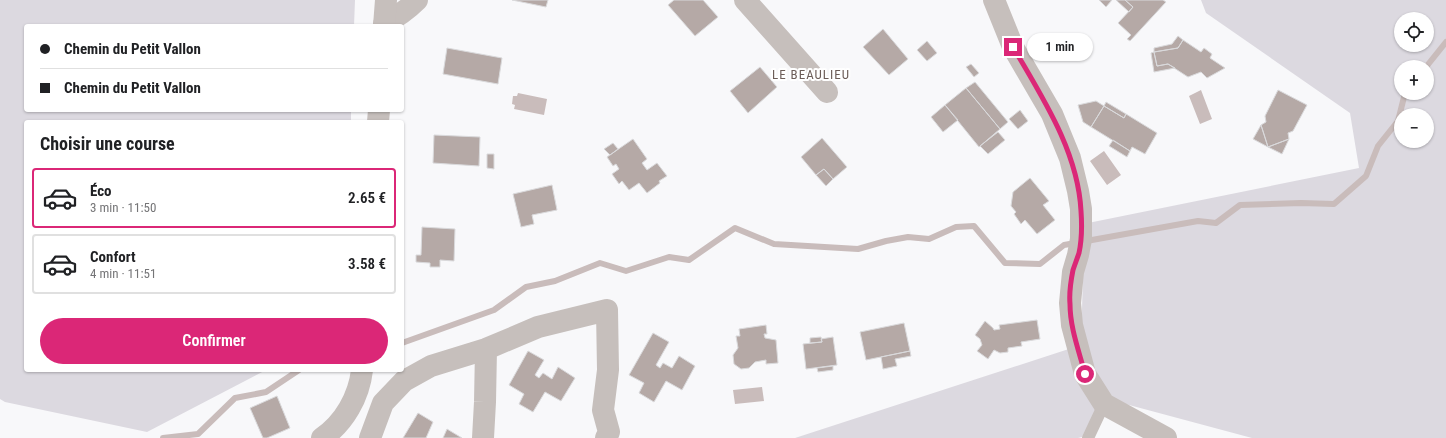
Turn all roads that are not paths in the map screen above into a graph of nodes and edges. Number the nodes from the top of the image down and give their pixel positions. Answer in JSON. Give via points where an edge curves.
{"nodes":[{"id":1,"x":386,"y":0,"type":"edge"},
{"id":2,"x":417,"y":0,"type":"edge"},
{"id":3,"x":745,"y":0,"type":"edge"},
{"id":4,"x":994,"y":0,"type":"edge"},
{"id":5,"x":384,"y":24,"type":"edge"},
{"id":6,"x":386,"y":24,"type":"edge"},
{"id":7,"x":827,"y":92,"type":"dead end"},
{"id":8,"x":486,"y":349,"type":"junction"},
{"id":9,"x":362,"y":372,"type":"edge"},
{"id":10,"x":1104,"y":404,"type":"junction"},
{"id":11,"x":322,"y":438,"type":"edge"},
{"id":12,"x":370,"y":438,"type":"edge"},
{"id":13,"x":483,"y":438,"type":"edge"},
{"id":14,"x":606,"y":438,"type":"edge"},
{"id":15,"x":1088,"y":438,"type":"edge"},
{"id":16,"x":1166,"y":438,"type":"edge"}],
"edges":[{"from":1,"to":5,"type":"street"},
{"from":2,"to":6,"type":"street","via":[[397,18]]},
{"from":3,"to":7,"type":"street"},
{"from":4,"to":10,"type":"street","via":[[1013,47],[1052,114],[1070,158],[1081,209],[1080,247],[1073,272],[1070,303],[1072,326],[1085,374]]},
{"from":8,"to":12,"type":"street","via":[[431,366],[404,381],[383,403]]},
{"from":8,"to":13,"type":"street"},
{"from":8,"to":14,"type":"street","via":[[538,327],[607,310],[608,370],[603,410],[609,432]]},
{"from":9,"to":11,"type":"street","via":[[357,391],[343,418],[334,430]]},
{"from":10,"to":15,"type":"lane"},
{"from":10,"to":16,"type":"street"}]}
